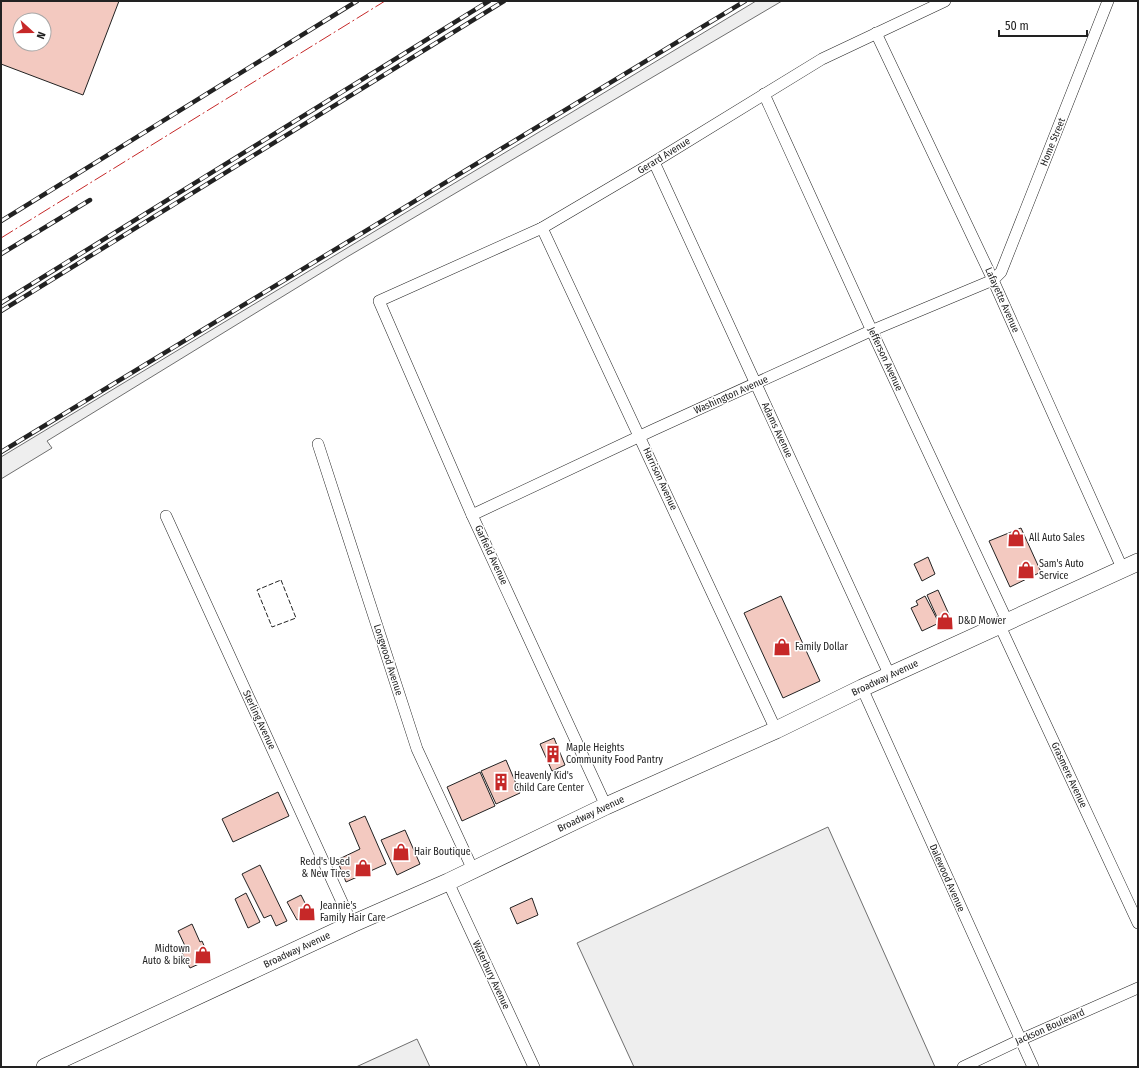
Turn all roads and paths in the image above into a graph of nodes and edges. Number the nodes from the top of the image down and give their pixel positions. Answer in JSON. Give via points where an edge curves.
{"nodes":[{"id":1,"x":945,"y":1,"type":"edge"},
{"id":2,"x":1108,"y":1,"type":"edge"},
{"id":3,"x":876,"y":32,"type":"junction"},
{"id":4,"x":764,"y":94,"type":"junction"},
{"id":5,"x":654,"y":162,"type":"junction"},
{"id":6,"x":542,"y":228,"type":"junction"},
{"id":7,"x":993,"y":280,"type":"junction"},
{"id":8,"x":379,"y":302,"type":"joint"},
{"id":9,"x":872,"y":330,"type":"junction"},
{"id":10,"x":756,"y":384,"type":"junction"},
{"id":11,"x":640,"y":436,"type":"junction"},
{"id":12,"x":318,"y":444,"type":"dead end"},
{"id":13,"x":472,"y":515,"type":"junction"},
{"id":14,"x":166,"y":516,"type":"dead end"},
{"id":15,"x":1134,"y":564,"type":"edge"},
{"id":16,"x":1004,"y":625,"type":"junction"},
{"id":17,"x":890,"y":676,"type":"junction"},
{"id":18,"x":862,"y":688,"type":"junction"},
{"id":19,"x":776,"y":730,"type":"junction"},
{"id":20,"x":606,"y":806,"type":"junction"},
{"id":21,"x":473,"y":870,"type":"junction"},
{"id":22,"x":448,"y":882,"type":"junction"},
{"id":23,"x":1138,"y":923,"type":"edge"},
{"id":24,"x":352,"y":924,"type":"junction"},
{"id":25,"x":1138,"y":988,"type":"edge"},
{"id":26,"x":1020,"y":1040,"type":"junction"},
{"id":27,"x":44,"y":1067,"type":"edge"},
{"id":28,"x":534,"y":1067,"type":"edge"},
{"id":29,"x":963,"y":1067,"type":"edge"},
{"id":30,"x":1033,"y":1067,"type":"edge"}],
"edges":[{"from":1,"to":3,"type":"street","name":"Gerard Avenue"},
{"from":2,"to":7,"type":"street","name":"Home Street","via":[[1001,272]]},
{"from":3,"to":4,"type":"street","name":"Gerard Avenue","via":[[822,59]]},
{"from":3,"to":7,"type":"street","name":"Lafayette Avenue"},
{"from":4,"to":5,"type":"street","name":"Gerard Avenue"},
{"from":4,"to":9,"type":"street","name":"Jefferson Avenue"},
{"from":5,"to":6,"type":"street","name":"Gerard Avenue"},
{"from":5,"to":10,"type":"street","name":"Adams Avenue"},
{"from":6,"to":8,"type":"street","name":"Gerard Avenue"},
{"from":6,"to":11,"type":"street","name":"Harrison Avenue"},
{"from":7,"to":9,"type":"street","name":"Washington Avenue"},
{"from":7,"to":15,"type":"street","name":"Lafayette Avenue"},
{"from":8,"to":13,"type":"street","name":"Garfield Avenue"},
{"from":9,"to":10,"type":"street","name":"Washington Avenue"},
{"from":9,"to":16,"type":"street","name":"Jefferson Avenue"},
{"from":10,"to":11,"type":"street","name":"Washington Avenue"},
{"from":10,"to":17,"type":"street","name":"Adams Avenue"},
{"from":11,"to":13,"type":"street","name":"Washington Avenue"},
{"from":11,"to":19,"type":"street","name":"Harrison Avenue"},
{"from":12,"to":21,"type":"street","name":"Longwood Avenue","via":[[417,749]]},
{"from":13,"to":20,"type":"street","name":"Garfield Avenue"},
{"from":14,"to":24,"type":"street","name":"Sterling Avenue"},
{"from":15,"to":16,"type":"main road","name":"Broadway Avenue"},
{"from":16,"to":17,"type":"main road","name":"Broadway Avenue"},
{"from":16,"to":23,"type":"street","name":"Grasmere Avenue"},
{"from":17,"to":18,"type":"main road","name":"Broadway Avenue"},
{"from":18,"to":19,"type":"main road","name":"Broadway Avenue"},
{"from":18,"to":26,"type":"street","name":"Dalewood Avenue"},
{"from":19,"to":20,"type":"main road","name":"Broadway Avenue"},
{"from":20,"to":21,"type":"main road","name":"Broadway Avenue"},
{"from":21,"to":22,"type":"main road","name":"Broadway Avenue"},
{"from":22,"to":24,"type":"main road","name":"Broadway Avenue"},
{"from":22,"to":28,"type":"street","name":"Waterbury Avenue"},
{"from":24,"to":27,"type":"main road","name":"Broadway Avenue"},
{"from":25,"to":26,"type":"street","name":"Jackson Boulevard"},
{"from":26,"to":29,"type":"street","name":"Jackson Boulevard"},
{"from":26,"to":30,"type":"street","name":"Dalewood Avenue"}]}
